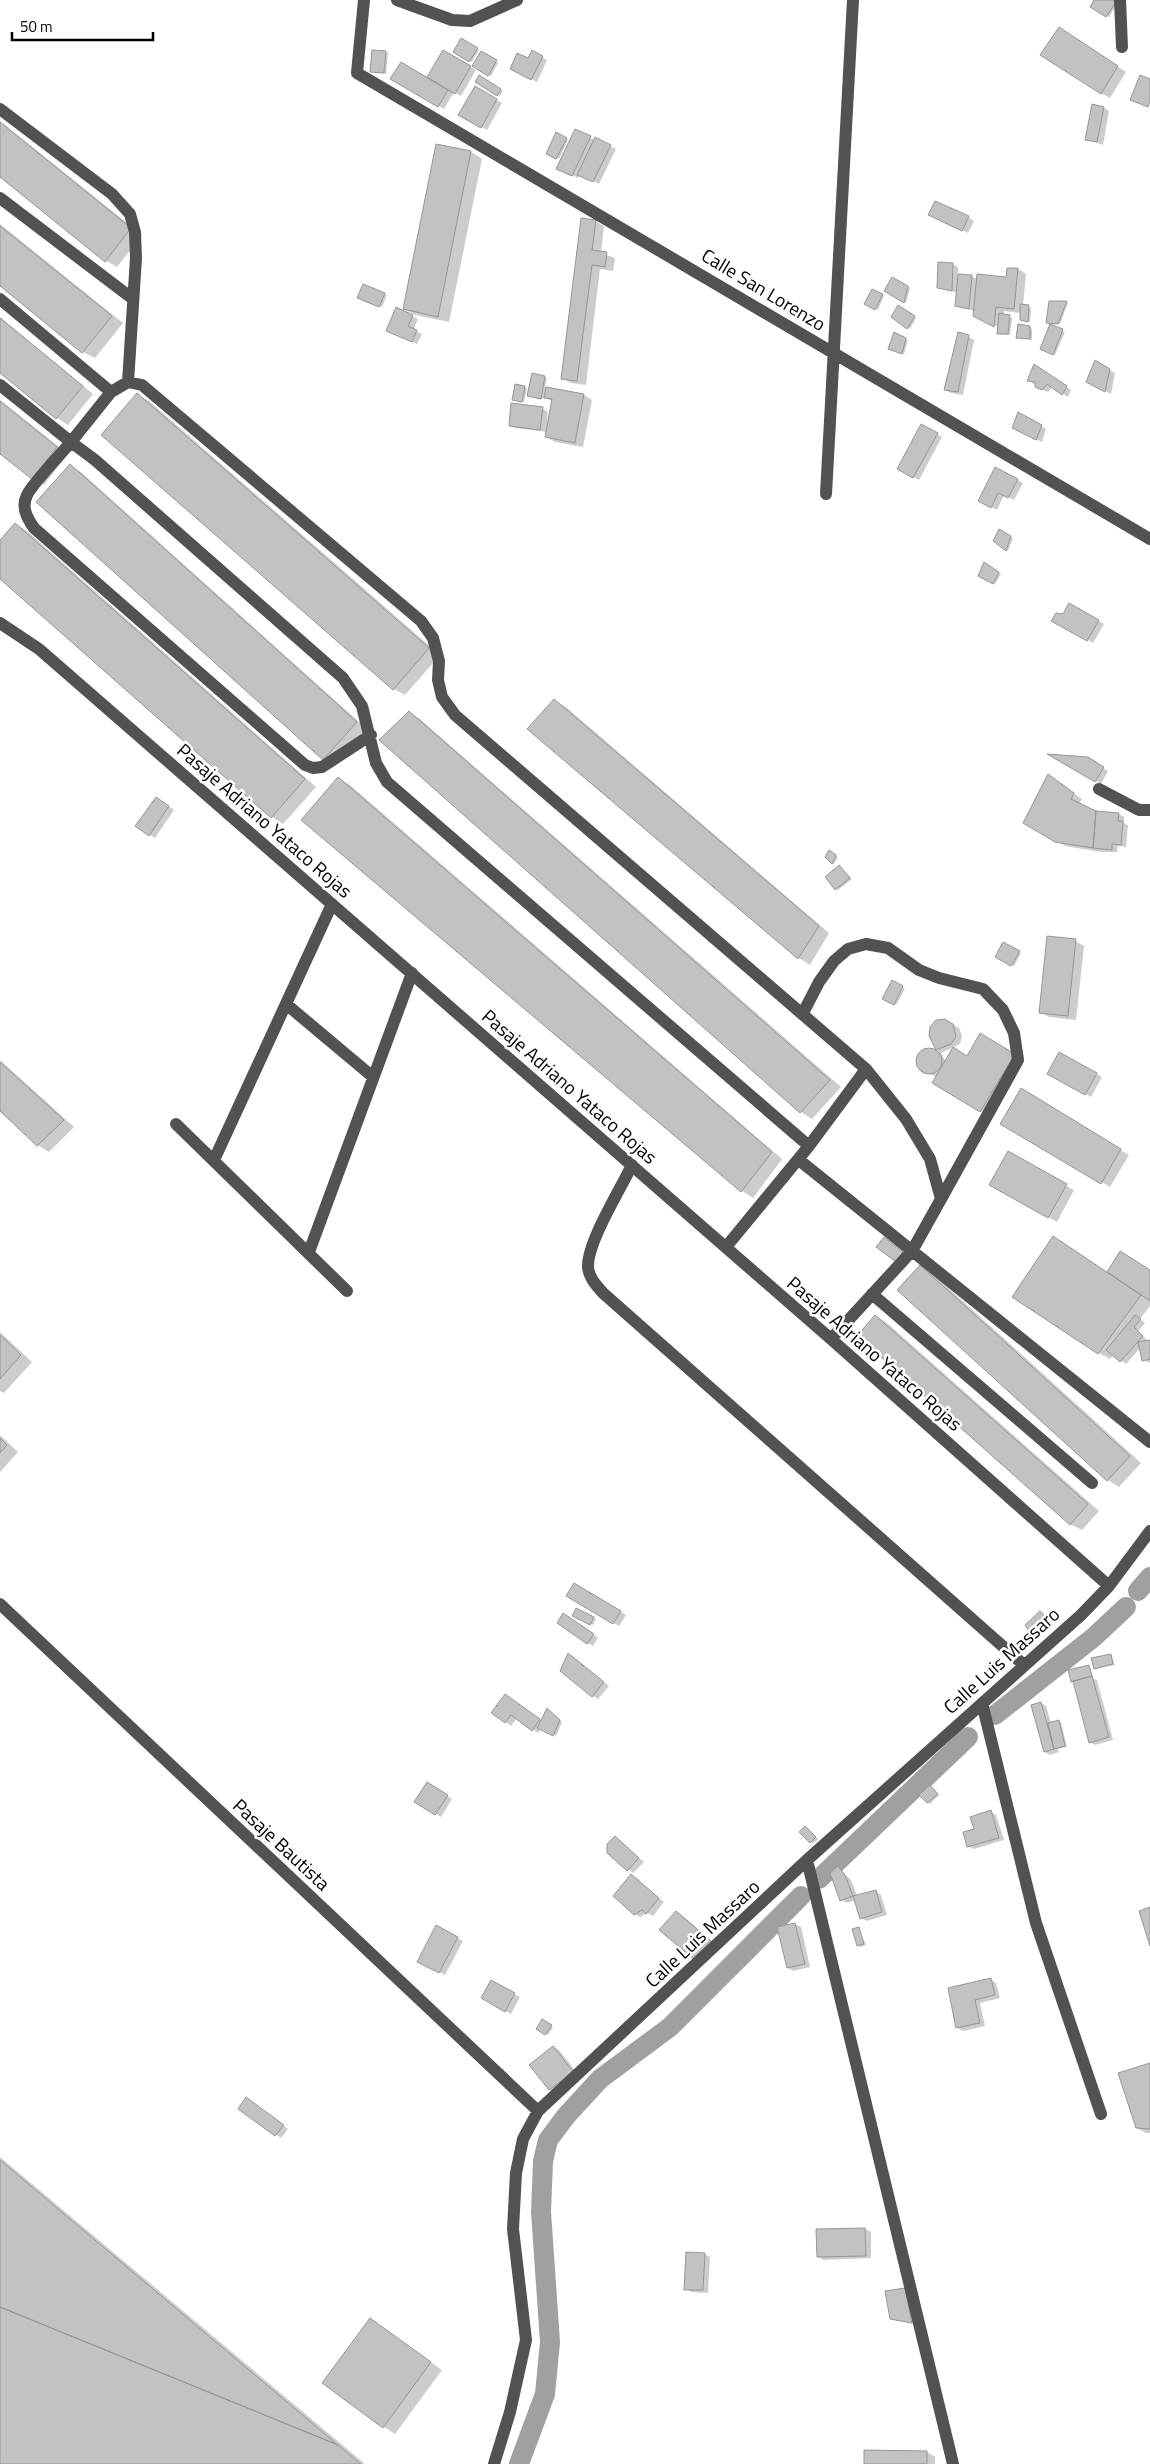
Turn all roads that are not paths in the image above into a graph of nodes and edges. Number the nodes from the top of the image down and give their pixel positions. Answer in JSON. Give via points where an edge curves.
{"nodes":[{"id":1,"x":364,"y":0,"type":"edge"},
{"id":2,"x":397,"y":0,"type":"edge"},
{"id":3,"x":517,"y":0,"type":"edge"},
{"id":4,"x":853,"y":0,"type":"edge"},
{"id":5,"x":1120,"y":0,"type":"edge"},
{"id":6,"x":1122,"y":47,"type":"dead end"},
{"id":7,"x":0,"y":109,"type":"edge"},
{"id":8,"x":0,"y":198,"type":"edge"},
{"id":9,"x":132,"y":299,"type":"junction"},
{"id":10,"x":0,"y":300,"type":"edge"},
{"id":11,"x":832,"y":351,"type":"junction"},
{"id":12,"x":128,"y":382,"type":"junction"},
{"id":13,"x":0,"y":385,"type":"edge"},
{"id":14,"x":111,"y":392,"type":"junction"},
{"id":15,"x":71,"y":442,"type":"junction"},
{"id":16,"x":826,"y":494,"type":"dead end"},
{"id":17,"x":1150,"y":539,"type":"edge"},
{"id":18,"x":0,"y":623,"type":"edge"},
{"id":19,"x":371,"y":735,"type":"junction"},
{"id":20,"x":1099,"y":788,"type":"dead end"},
{"id":21,"x":1150,"y":810,"type":"edge"},
{"id":22,"x":332,"y":904,"type":"junction"},
{"id":23,"x":412,"y":973,"type":"junction"},
{"id":24,"x":286,"y":1004,"type":"junction"},
{"id":25,"x":803,"y":1013,"type":"junction"},
{"id":26,"x":866,"y":1069,"type":"junction"},
{"id":27,"x":373,"y":1077,"type":"junction"},
{"id":28,"x":176,"y":1124,"type":"dead end"},
{"id":29,"x":809,"y":1146,"type":"junction"},
{"id":30,"x":214,"y":1160,"type":"junction"},
{"id":31,"x":800,"y":1160,"type":"junction"},
{"id":32,"x":632,"y":1166,"type":"junction"},
{"id":33,"x":941,"y":1198,"type":"junction"},
{"id":34,"x":726,"y":1247,"type":"junction"},
{"id":35,"x":912,"y":1251,"type":"junction"},
{"id":36,"x":309,"y":1252,"type":"junction"},
{"id":37,"x":347,"y":1290,"type":"dead end"},
{"id":38,"x":872,"y":1294,"type":"junction"},
{"id":39,"x":831,"y":1339,"type":"junction"},
{"id":40,"x":1150,"y":1442,"type":"edge"},
{"id":41,"x":1092,"y":1483,"type":"dead end"},
{"id":42,"x":1150,"y":1530,"type":"edge"},
{"id":43,"x":1109,"y":1586,"type":"junction"},
{"id":44,"x":0,"y":1604,"type":"edge"},
{"id":45,"x":1024,"y":1665,"type":"junction"},
{"id":46,"x":982,"y":1702,"type":"junction"},
{"id":47,"x":807,"y":1860,"type":"junction"},
{"id":48,"x":538,"y":2111,"type":"junction"},
{"id":49,"x":1101,"y":2114,"type":"dead end"},
{"id":50,"x":494,"y":2464,"type":"edge"},
{"id":51,"x":953,"y":2464,"type":"edge"}],
"edges":[{"from":1,"to":11,"type":"street","name":"Calle San Lorenzo","via":[[358,73]]},
{"from":2,"to":3,"type":"street","via":[[452,20],[470,21]]},
{"from":4,"to":11,"type":"street"},
{"from":5,"to":6,"type":"street"},
{"from":7,"to":9,"type":"street","via":[[112,194],[130,214],[135,232],[136,258]]},
{"from":8,"to":9,"type":"street"},
{"from":9,"to":12,"type":"street"},
{"from":10,"to":14,"type":"street"},
{"from":11,"to":16,"type":"street"},
{"from":11,"to":17,"type":"street","name":"Calle San Lorenzo"},
{"from":12,"to":14,"type":"street"},
{"from":12,"to":25,"type":"street","via":[[142,385],[421,621],[433,638],[439,660],[438,680],[442,697],[455,715]]},
{"from":13,"to":15,"type":"street"},
{"from":14,"to":15,"type":"street"},
{"from":15,"to":19,"type":"street","via":[[343,678],[362,706]]},
{"from":15,"to":19,"type":"street","via":[[27,494],[27,519],[34,528],[305,765],[322,767]]},
{"from":18,"to":22,"type":"street","name":"Pasaje Adriano Yataco Rojas","via":[[39,649]]},
{"from":19,"to":29,"type":"street","via":[[376,763],[386,782]]},
{"from":20,"to":21,"type":"street","via":[[1138,810]]},
{"from":22,"to":23,"type":"street","name":"Pasaje Adriano Yataco Rojas"},
{"from":22,"to":24,"type":"street"},
{"from":23,"to":27,"type":"street"},
{"from":23,"to":32,"type":"street","name":"Pasaje Adriano Yataco Rojas"},
{"from":24,"to":27,"type":"street"},
{"from":24,"to":30,"type":"street"},
{"from":25,"to":26,"type":"street"},
{"from":25,"to":33,"type":"street","via":[[834,961],[848,949],[866,944],[888,948],[919,970],[939,978],[983,989],[1003,1010],[1014,1034],[1018,1060]]},
{"from":26,"to":29,"type":"street"},
{"from":26,"to":33,"type":"street","via":[[906,1119],[930,1159]]},
{"from":27,"to":36,"type":"street"},
{"from":28,"to":30,"type":"street"},
{"from":29,"to":31,"type":"street"},
{"from":30,"to":36,"type":"street"},
{"from":31,"to":34,"type":"street"},
{"from":31,"to":35,"type":"street"},
{"from":32,"to":34,"type":"street","name":"Pasaje Adriano Yataco Rojas"},
{"from":32,"to":45,"type":"street","via":[[590,1252],[588,1268],[593,1281]]},
{"from":33,"to":35,"type":"street"},
{"from":34,"to":39,"type":"street","name":"Pasaje Adriano Yataco Rojas"},
{"from":35,"to":38,"type":"street"},
{"from":35,"to":40,"type":"street"},
{"from":36,"to":37,"type":"street"},
{"from":38,"to":39,"type":"street"},
{"from":38,"to":41,"type":"street"},
{"from":39,"to":43,"type":"street","name":"Pasaje Adriano Yataco Rojas"},
{"from":42,"to":43,"type":"street","name":"Calle Luis Massaro"},
{"from":43,"to":45,"type":"street","name":"Calle Luis Massaro"},
{"from":44,"to":48,"type":"street","name":"Pasaje Bautista"},
{"from":45,"to":46,"type":"street","name":"Calle Luis Massaro"},
{"from":46,"to":47,"type":"street","name":"Calle Luis Massaro"},
{"from":46,"to":49,"type":"street","via":[[1036,1923]]},
{"from":47,"to":48,"type":"street","name":"Calle Luis Massaro"},
{"from":47,"to":51,"type":"street"},
{"from":48,"to":50,"type":"street","name":"Calle Luis Massaro","via":[[522,2139],[516,2173],[513,2229],[526,2340]]}]}
